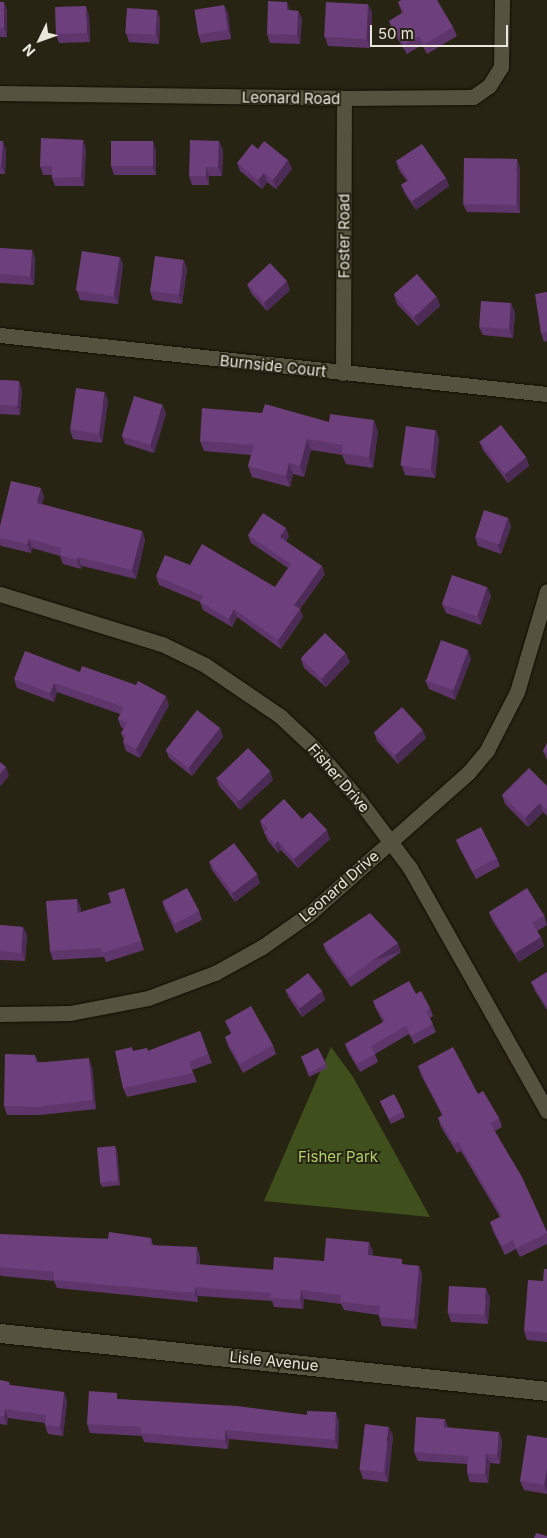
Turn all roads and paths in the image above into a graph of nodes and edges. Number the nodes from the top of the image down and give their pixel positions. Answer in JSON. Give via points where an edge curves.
{"nodes":[{"id":1,"x":502,"y":0,"type":"edge"},
{"id":2,"x":0,"y":93,"type":"edge"},
{"id":3,"x":344,"y":98,"type":"junction"},
{"id":4,"x":0,"y":336,"type":"edge"},
{"id":5,"x":343,"y":373,"type":"junction"},
{"id":6,"x":547,"y":394,"type":"edge"},
{"id":7,"x":547,"y":591,"type":"edge"},
{"id":8,"x":0,"y":594,"type":"edge"},
{"id":9,"x":391,"y":840,"type":"junction"},
{"id":10,"x":0,"y":1014,"type":"edge"},
{"id":11,"x":546,"y":1106,"type":"edge"},
{"id":12,"x":0,"y":1333,"type":"edge"},
{"id":13,"x":547,"y":1392,"type":"edge"}],
"edges":[{"from":1,"to":3,"type":"street","name":"Leonard Road","via":[[501,67],[494,92],[459,99]]},
{"from":2,"to":3,"type":"street","name":"Leonard Road"},
{"from":3,"to":5,"type":"street","name":"Foster Road"},
{"from":4,"to":5,"type":"street","name":"Burnside Court"},
{"from":5,"to":6,"type":"street","name":"Burnside Court"},
{"from":7,"to":9,"type":"street","name":"Leonard Drive","via":[[517,692],[503,725],[468,773]]},
{"from":8,"to":9,"type":"street","name":"Fisher Drive","via":[[162,644],[236,684],[280,716],[313,747]]},
{"from":9,"to":10,"type":"street","name":"Leonard Drive","via":[[309,914],[262,947],[215,973],[148,998],[102,1008],[70,1013]]},
{"from":9,"to":11,"type":"street","name":"Fisher Drive"},
{"from":12,"to":13,"type":"street","name":"Lisle Avenue"}]}
